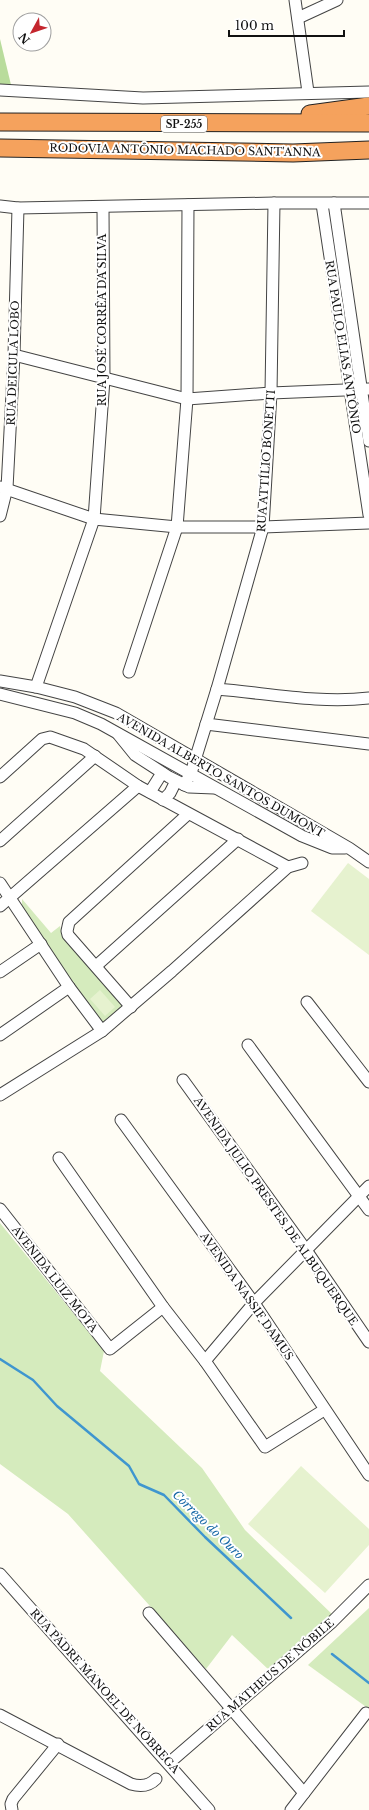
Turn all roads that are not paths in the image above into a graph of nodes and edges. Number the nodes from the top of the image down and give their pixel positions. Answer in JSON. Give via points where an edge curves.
{"nodes":[{"id":1,"x":295,"y":0,"type":"edge"},
{"id":2,"x":337,"y":0,"type":"edge"},
{"id":3,"x":298,"y":18,"type":"junction"},
{"id":4,"x":0,"y":90,"type":"edge"},
{"id":5,"x":308,"y":92,"type":"junction"},
{"id":6,"x":369,"y":92,"type":"edge"},
{"id":7,"x":369,"y":106,"type":"edge"},
{"id":8,"x":0,"y":122,"type":"edge"},
{"id":9,"x":254,"y":123,"type":"junction"},
{"id":10,"x":369,"y":123,"type":"edge"},
{"id":11,"x":0,"y":148,"type":"edge"},
{"id":12,"x":369,"y":150,"type":"edge"},
{"id":13,"x":293,"y":153,"type":"junction"},
{"id":14,"x":369,"y":162,"type":"edge"},
{"id":15,"x":274,"y":203,"type":"junction"},
{"id":16,"x":334,"y":203,"type":"junction"},
{"id":17,"x":369,"y":203,"type":"edge"},
{"id":18,"x":322,"y":204,"type":"junction"},
{"id":19,"x":188,"y":205,"type":"junction"},
{"id":20,"x":0,"y":206,"type":"edge"},
{"id":21,"x":103,"y":207,"type":"junction"},
{"id":22,"x":18,"y":208,"type":"junction"},
{"id":23,"x":14,"y":355,"type":"junction"},
{"id":24,"x":104,"y":379,"type":"junction"},
{"id":25,"x":366,"y":390,"type":"edge"},
{"id":26,"x":350,"y":391,"type":"junction"},
{"id":27,"x":271,"y":393,"type":"junction"},
{"id":28,"x":187,"y":399,"type":"junction"},
{"id":29,"x":369,"y":441,"type":"edge"},
{"id":30,"x":4,"y":487,"type":"edge"},
{"id":31,"x":369,"y":515,"type":"edge"},
{"id":32,"x":0,"y":516,"type":"edge"},
{"id":33,"x":94,"y":519,"type":"junction"},
{"id":34,"x":369,"y":523,"type":"edge"},
{"id":35,"x":177,"y":527,"type":"junction"},
{"id":36,"x":263,"y":527,"type":"junction"},
{"id":37,"x":129,"y":672,"type":"dead end"},
{"id":38,"x":0,"y":681,"type":"edge"},
{"id":39,"x":36,"y":687,"type":"junction"},
{"id":40,"x":217,"y":689,"type":"junction"},
{"id":41,"x":0,"y":694,"type":"edge"},
{"id":42,"x":369,"y":698,"type":"edge"},
{"id":43,"x":357,"y":699,"type":"junction"},
{"id":44,"x":369,"y":704,"type":"edge"},
{"id":45,"x":206,"y":724,"type":"junction"},
{"id":46,"x":115,"y":730,"type":"junction"},
{"id":47,"x":155,"y":735,"type":"junction"},
{"id":48,"x":369,"y":744,"type":"edge"},
{"id":49,"x":148,"y":749,"type":"junction"},
{"id":50,"x":95,"y":756,"type":"junction"},
{"id":51,"x":196,"y":759,"type":"junction"},
{"id":52,"x":142,"y":760,"type":"junction"},
{"id":53,"x":162,"y":773,"type":"junction"},
{"id":54,"x":191,"y":773,"type":"junction"},
{"id":55,"x":0,"y":777,"type":"edge"},
{"id":56,"x":180,"y":783,"type":"junction"},
{"id":57,"x":138,"y":786,"type":"junction"},
{"id":58,"x":218,"y":789,"type":"junction"},
{"id":59,"x":150,"y":792,"type":"junction"},
{"id":60,"x":163,"y":800,"type":"junction"},
{"id":61,"x":188,"y":814,"type":"junction"},
{"id":62,"x":238,"y":839,"type":"junction"},
{"id":63,"x":0,"y":841,"type":"edge"},
{"id":64,"x":348,"y":848,"type":"junction"},
{"id":65,"x":369,"y":862,"type":"edge"},
{"id":66,"x":302,"y":863,"type":"dead end"},
{"id":67,"x":288,"y":867,"type":"junction"},
{"id":68,"x":0,"y":883,"type":"edge"},
{"id":69,"x":11,"y":898,"type":"junction"},
{"id":70,"x":0,"y":906,"type":"edge"},
{"id":71,"x":41,"y":944,"type":"junction"},
{"id":72,"x":96,"y":966,"type":"junction"},
{"id":73,"x":0,"y":972,"type":"edge"},
{"id":74,"x":69,"y":987,"type":"junction"},
{"id":75,"x":307,"y":1002,"type":"dead end"},
{"id":76,"x":131,"y":1007,"type":"junction"},
{"id":77,"x":102,"y":1031,"type":"junction"},
{"id":78,"x":0,"y":1035,"type":"edge"},
{"id":79,"x":248,"y":1045,"type":"dead end"},
{"id":80,"x":183,"y":1080,"type":"dead end"},
{"id":81,"x":369,"y":1082,"type":"edge"},
{"id":82,"x":0,"y":1095,"type":"edge"},
{"id":83,"x":121,"y":1120,"type":"dead end"},
{"id":84,"x":58,"y":1158,"type":"dead end"},
{"id":85,"x":369,"y":1186,"type":"edge"},
{"id":86,"x":359,"y":1195,"type":"junction"},
{"id":87,"x":0,"y":1209,"type":"edge"},
{"id":88,"x":369,"y":1210,"type":"edge"},
{"id":89,"x":306,"y":1250,"type":"junction"},
{"id":90,"x":254,"y":1303,"type":"junction"},
{"id":91,"x":163,"y":1307,"type":"junction"},
{"id":92,"x":369,"y":1342,"type":"edge"},
{"id":93,"x":205,"y":1360,"type":"junction"},
{"id":94,"x":324,"y":1410,"type":"junction"},
{"id":95,"x":369,"y":1475,"type":"edge"},
{"id":96,"x":0,"y":1574,"type":"edge"},
{"id":97,"x":369,"y":1585,"type":"edge"},
{"id":98,"x":148,"y":1613,"type":"dead end"},
{"id":99,"x":232,"y":1709,"type":"junction"},
{"id":100,"x":366,"y":1713,"type":"dead end"},
{"id":101,"x":0,"y":1715,"type":"edge"},
{"id":102,"x":58,"y":1744,"type":"junction"},
{"id":103,"x":169,"y":1763,"type":"junction"},
{"id":104,"x":156,"y":1779,"type":"dead end"},
{"id":105,"x":304,"y":1793,"type":"junction"},
{"id":106,"x":12,"y":1810,"type":"edge"},
{"id":107,"x":209,"y":1810,"type":"edge"},
{"id":108,"x":291,"y":1810,"type":"edge"}],
"edges":[{"from":1,"to":3,"type":"street"},
{"from":2,"to":3,"type":"street"},
{"from":3,"to":5,"type":"street"},
{"from":4,"to":5,"type":"street","via":[[142,98]]},
{"from":5,"to":6,"type":"street"},
{"from":7,"to":9,"type":"highway"},
{"from":8,"to":9,"type":"highway","number":"SP-255"},
{"from":9,"to":10,"type":"highway","number":"SP-255"},
{"from":11,"to":13,"type":"highway","name":"RODOVIA ANTÔNIO MACHADO SANT'ANNA"},
{"from":12,"to":13,"type":"highway","name":"RODOVIA ANTÔNIO MACHADO SANT'ANNA"},
{"from":13,"to":14,"type":"highway"},
{"from":15,"to":18,"type":"street"},
{"from":15,"to":19,"type":"street"},
{"from":15,"to":27,"type":"street","name":"RUA ATTÍLIO BONETTI"},
{"from":16,"to":17,"type":"street"},
{"from":16,"to":18,"type":"street"},
{"from":16,"to":25,"type":"street","name":"RUA PAULO ELIAS ANTÔNIO"},
{"from":18,"to":26,"type":"street","name":"RUA PAULO ELIAS ANTÔNIO"},
{"from":19,"to":21,"type":"street"},
{"from":19,"to":28,"type":"street"},
{"from":20,"to":22,"type":"street"},
{"from":21,"to":22,"type":"street"},
{"from":21,"to":24,"type":"street","name":"RUA JOSÉ CORRÊA DA SILVA"},
{"from":22,"to":23,"type":"street","name":"RUA DEICULA LOBO"},
{"from":23,"to":24,"type":"street"},
{"from":23,"to":30,"type":"street","name":"RUA DEICULA LOBO"},
{"from":24,"to":28,"type":"street"},
{"from":24,"to":33,"type":"street","name":"RUA JOSÉ CORRÊA DA SILVA"},
{"from":25,"to":26,"type":"street"},
{"from":25,"to":29,"type":"street","name":"RUA PAULO ELIAS ANTÔNIO"},
{"from":26,"to":27,"type":"street"},
{"from":26,"to":31,"type":"street","name":"RUA PAULO ELIAS ANTÔNIO"},
{"from":27,"to":28,"type":"street"},
{"from":27,"to":36,"type":"street","name":"RUA ATTÍLIO BONETTI"},
{"from":28,"to":35,"type":"street"},
{"from":30,"to":32,"type":"street","name":"RUA DEICULA LOBO"},
{"from":30,"to":33,"type":"street"},
{"from":33,"to":35,"type":"street"},
{"from":33,"to":39,"type":"street","name":"RUA JOSÉ CORRÊA DA SILVA"},
{"from":34,"to":36,"type":"street"},
{"from":35,"to":36,"type":"street"},
{"from":35,"to":37,"type":"street"},
{"from":36,"to":40,"type":"street","name":"RUA ATTÍLIO BONETTI"},
{"from":38,"to":39,"type":"street","name":"AVENIDA ALBERTO SANTOS DUMONT"},
{"from":39,"to":47,"type":"street","name":"AVENIDA ALBERTO SANTOS DUMONT","via":[[75,697],[109,710]]},
{"from":40,"to":43,"type":"street","via":[[299,697]]},
{"from":40,"to":45,"type":"street","name":"RUA ATTÍLIO BONETTI"},
{"from":41,"to":46,"type":"street","name":"AVENIDA ALBERTO SANTOS DUMONT","via":[[75,713]]},
{"from":42,"to":43,"type":"street"},
{"from":43,"to":44,"type":"street"},
{"from":45,"to":48,"type":"street"},
{"from":45,"to":51,"type":"street","name":"RUA ATTÍLIO BONETTI"},
{"from":46,"to":49,"type":"street","name":"AVENIDA ALBERTO SANTOS DUMONT"},
{"from":46,"to":52,"type":"street"},
{"from":47,"to":49,"type":"street"},
{"from":47,"to":51,"type":"street","name":"AVENIDA ALBERTO SANTOS DUMONT"},
{"from":49,"to":52,"type":"street"},
{"from":49,"to":54,"type":"street","name":"AVENIDA ALBERTO SANTOS DUMONT"},
{"from":50,"to":55,"type":"street","via":[[84,749],[50,737],[42,739]]},
{"from":50,"to":57,"type":"street"},
{"from":50,"to":63,"type":"street"},
{"from":51,"to":54,"type":"street","name":"RUA ATTÍLIO BONETTI"},
{"from":51,"to":64,"type":"street","name":"AVENIDA ALBERTO SANTOS DUMONT"},
{"from":52,"to":53,"type":"street"},
{"from":53,"to":56,"type":"street"},
{"from":53,"to":59,"type":"street"},
{"from":54,"to":56,"type":"street","name":"RUA ATTÍLIO BONETTI"},
{"from":54,"to":58,"type":"street","name":"AVENIDA ALBERTO SANTOS DUMONT"},
{"from":56,"to":58,"type":"street"},
{"from":56,"to":60,"type":"street","name":"RUA ATTÍLIO BONETTI"},
{"from":57,"to":59,"type":"street"},
{"from":57,"to":69,"type":"street"},
{"from":58,"to":64,"type":"street","name":"AVENIDA ALBERTO SANTOS DUMONT","via":[[302,836],[332,848]]},
{"from":59,"to":60,"type":"street"},
{"from":60,"to":61,"type":"street"},
{"from":61,"to":62,"type":"street"},
{"from":61,"to":72,"type":"street","via":[[69,922],[68,935]]},
{"from":62,"to":67,"type":"street"},
{"from":62,"to":72,"type":"street"},
{"from":64,"to":65,"type":"street","name":"AVENIDA ALBERTO SANTOS DUMONT"},
{"from":66,"to":67,"type":"street"},
{"from":67,"to":76,"type":"street"},
{"from":68,"to":69,"type":"street"},
{"from":69,"to":70,"type":"street"},
{"from":69,"to":71,"type":"street"},
{"from":71,"to":73,"type":"street"},
{"from":71,"to":74,"type":"street"},
{"from":72,"to":76,"type":"street"},
{"from":74,"to":77,"type":"street"},
{"from":74,"to":78,"type":"street"},
{"from":75,"to":81,"type":"street"},
{"from":76,"to":77,"type":"street"},
{"from":77,"to":82,"type":"street"},
{"from":79,"to":86,"type":"street"},
{"from":80,"to":89,"type":"street","name":"AVENIDA JULIO PRESTES DE ALBUQUERQUE"},
{"from":83,"to":90,"type":"street","name":"AVENIDA NASSIF DAMUS"},
{"from":84,"to":91,"type":"street"},
{"from":85,"to":86,"type":"street"},
{"from":86,"to":88,"type":"street"},
{"from":86,"to":89,"type":"street"},
{"from":87,"to":91,"type":"street","name":"AVENIDA LUIZ MOTA","via":[[110,1349]]},
{"from":89,"to":90,"type":"street"},
{"from":89,"to":92,"type":"street","name":"AVENIDA JULIO PRESTES DE ALBUQUERQUE"},
{"from":90,"to":93,"type":"street"},
{"from":90,"to":94,"type":"street","name":"AVENIDA NASSIF DAMUS"},
{"from":91,"to":93,"type":"street"},
{"from":93,"to":94,"type":"street","via":[[265,1447]]},
{"from":94,"to":95,"type":"street","name":"AVENIDA NASSIF DAMUS"},
{"from":96,"to":103,"type":"street","name":"RUA PADRE MANOEL DE NÓBREGA"},
{"from":97,"to":99,"type":"street","name":"RUA MATHEUS DE NÓBILE","via":[[332,1622]]},
{"from":98,"to":99,"type":"street"},
{"from":99,"to":103,"type":"street","name":"RUA MATHEUS DE NÓBILE"},
{"from":99,"to":105,"type":"street"},
{"from":100,"to":105,"type":"street"},
{"from":101,"to":102,"type":"street"},
{"from":102,"to":104,"type":"street","via":[[131,1784],[150,1785]]},
{"from":102,"to":106,"type":"street","via":[[13,1799]]},
{"from":103,"to":107,"type":"street","name":"RUA PADRE MANOEL DE NÓBREGA"},
{"from":105,"to":108,"type":"street"}]}
